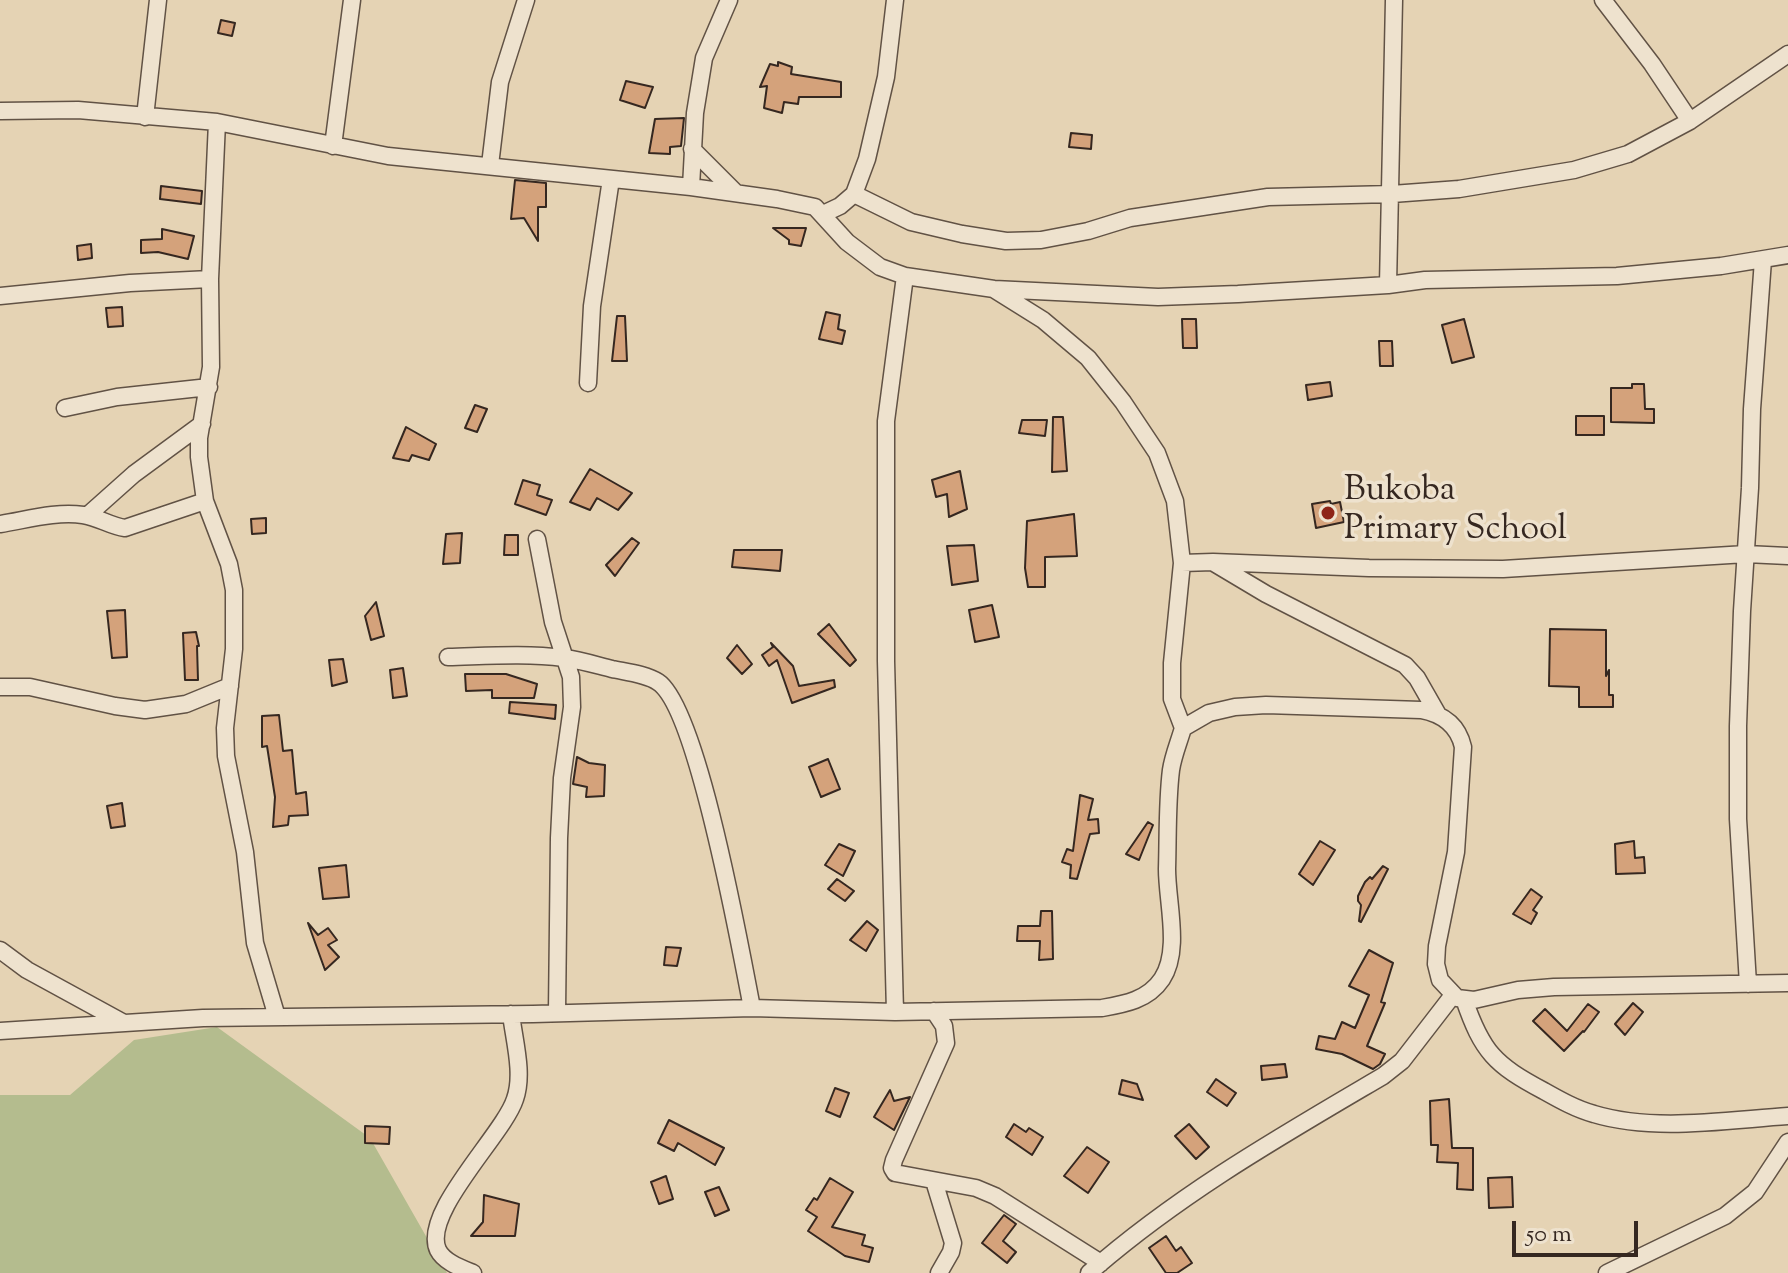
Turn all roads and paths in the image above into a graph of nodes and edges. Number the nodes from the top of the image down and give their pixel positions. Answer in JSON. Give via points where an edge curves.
{"nodes":[{"id":1,"x":158,"y":0,"type":"edge"},
{"id":2,"x":352,"y":0,"type":"edge"},
{"id":3,"x":526,"y":0,"type":"edge"},
{"id":4,"x":729,"y":0,"type":"edge"},
{"id":5,"x":895,"y":0,"type":"edge"},
{"id":6,"x":1394,"y":0,"type":"edge"},
{"id":7,"x":1603,"y":0,"type":"edge"},
{"id":8,"x":1788,"y":54,"type":"edge"},
{"id":9,"x":0,"y":111,"type":"edge"},
{"id":10,"x":145,"y":117,"type":"junction"},
{"id":11,"x":1690,"y":121,"type":"junction"},
{"id":12,"x":217,"y":122,"type":"junction"},
{"id":13,"x":333,"y":146,"type":"junction"},
{"id":14,"x":692,"y":149,"type":"junction"},
{"id":15,"x":490,"y":165,"type":"junction"},
{"id":16,"x":611,"y":179,"type":"junction"},
{"id":17,"x":691,"y":187,"type":"junction"},
{"id":18,"x":735,"y":192,"type":"junction"},
{"id":19,"x":854,"y":194,"type":"junction"},
{"id":20,"x":1392,"y":194,"type":"junction"},
{"id":21,"x":823,"y":214,"type":"junction"},
{"id":22,"x":1788,"y":255,"type":"edge"},
{"id":23,"x":1763,"y":260,"type":"junction"},
{"id":24,"x":905,"y":276,"type":"junction"},
{"id":25,"x":210,"y":279,"type":"junction"},
{"id":26,"x":1388,"y":285,"type":"junction"},
{"id":27,"x":994,"y":289,"type":"junction"},
{"id":28,"x":0,"y":296,"type":"edge"},
{"id":29,"x":588,"y":383,"type":"dead end"},
{"id":30,"x":209,"y":387,"type":"junction"},
{"id":31,"x":65,"y":408,"type":"dead end"},
{"id":32,"x":202,"y":424,"type":"junction"},
{"id":33,"x":205,"y":501,"type":"junction"},
{"id":34,"x":88,"y":515,"type":"junction"},
{"id":35,"x":0,"y":524,"type":"edge"},
{"id":36,"x":537,"y":539,"type":"dead end"},
{"id":37,"x":1746,"y":554,"type":"junction"},
{"id":38,"x":1788,"y":556,"type":"edge"},
{"id":39,"x":1213,"y":562,"type":"junction"},
{"id":40,"x":1182,"y":563,"type":"junction"},
{"id":41,"x":448,"y":657,"type":"dead end"},
{"id":42,"x":564,"y":658,"type":"junction"},
{"id":43,"x":230,"y":686,"type":"junction"},
{"id":44,"x":0,"y":687,"type":"edge"},
{"id":45,"x":1437,"y":713,"type":"junction"},
{"id":46,"x":1183,"y":728,"type":"junction"},
{"id":47,"x":0,"y":950,"type":"edge"},
{"id":48,"x":1788,"y":968,"type":"edge"},
{"id":49,"x":1782,"y":983,"type":"edge"},
{"id":50,"x":1748,"y":984,"type":"junction"},
{"id":51,"x":1458,"y":997,"type":"junction"},
{"id":52,"x":752,"y":1008,"type":"junction"},
{"id":53,"x":934,"y":1011,"type":"junction"},
{"id":54,"x":557,"y":1012,"type":"junction"},
{"id":55,"x":895,"y":1012,"type":"junction"},
{"id":56,"x":511,"y":1014,"type":"junction"},
{"id":57,"x":277,"y":1017,"type":"junction"},
{"id":58,"x":124,"y":1023,"type":"junction"},
{"id":59,"x":0,"y":1031,"type":"edge"},
{"id":60,"x":1788,"y":1116,"type":"edge"},
{"id":61,"x":1788,"y":1142,"type":"edge"},
{"id":62,"x":934,"y":1181,"type":"junction"},
{"id":63,"x":1095,"y":1268,"type":"edge"},
{"id":64,"x":473,"y":1273,"type":"edge"},
{"id":65,"x":939,"y":1273,"type":"edge"},
{"id":66,"x":1607,"y":1273,"type":"edge"}],
"edges":[{"from":1,"to":10,"type":"street"},
{"from":2,"to":13,"type":"street"},
{"from":3,"to":15,"type":"street","via":[[500,82]]},
{"from":4,"to":14,"type":"street","via":[[704,58]]},
{"from":5,"to":19,"type":"street","via":[[877,120]]},
{"from":6,"to":20,"type":"street"},
{"from":7,"to":11,"type":"street"},
{"from":8,"to":11,"type":"street"},
{"from":9,"to":10,"type":"street","via":[[78,110]]},
{"from":10,"to":12,"type":"street"},
{"from":11,"to":20,"type":"street","via":[[1628,154],[1574,170]]},
{"from":12,"to":13,"type":"street"},
{"from":12,"to":25,"type":"street"},
{"from":13,"to":15,"type":"street"},
{"from":14,"to":17,"type":"street"},
{"from":14,"to":18,"type":"street"},
{"from":15,"to":16,"type":"street"},
{"from":16,"to":17,"type":"street"},
{"from":16,"to":29,"type":"street","via":[[592,306]]},
{"from":17,"to":18,"type":"street"},
{"from":18,"to":21,"type":"street","via":[[807,204]]},
{"from":19,"to":20,"type":"street","via":[[911,222],[1006,241],[1041,240],[1130,218],[1268,197]]},
{"from":19,"to":21,"type":"street"},
{"from":20,"to":26,"type":"street"},
{"from":21,"to":24,"type":"street","via":[[865,258]]},
{"from":22,"to":23,"type":"street"},
{"from":23,"to":26,"type":"street","via":[[1617,276]]},
{"from":23,"to":37,"type":"street"},
{"from":24,"to":27,"type":"street"},
{"from":24,"to":55,"type":"street","via":[[886,421]]},
{"from":25,"to":28,"type":"street"},
{"from":25,"to":30,"type":"street"},
{"from":26,"to":27,"type":"street","via":[[1158,297]]},
{"from":27,"to":40,"type":"street","via":[[1043,320],[1088,358],[1123,402],[1157,453],[1175,501]]},
{"from":30,"to":31,"type":"street"},
{"from":30,"to":32,"type":"street"},
{"from":32,"to":33,"type":"street"},
{"from":32,"to":34,"type":"street"},
{"from":33,"to":34,"type":"street","via":[[125,528]]},
{"from":33,"to":43,"type":"street","via":[[234,590]]},
{"from":34,"to":35,"type":"street"},
{"from":36,"to":42,"type":"street"},
{"from":37,"to":38,"type":"street"},
{"from":37,"to":39,"type":"street","via":[[1503,569]]},
{"from":37,"to":50,"type":"street","via":[[1738,819]]},
{"from":39,"to":40,"type":"street"},
{"from":39,"to":45,"type":"street","via":[[1405,665]]},
{"from":40,"to":46,"type":"street","via":[[1172,699]]},
{"from":41,"to":42,"type":"street"},
{"from":42,"to":52,"type":"street","via":[[645,677],[670,693],[717,836]]},
{"from":42,"to":54,"type":"street","via":[[572,707],[561,793]]},
{"from":43,"to":44,"type":"street","via":[[186,704],[145,710],[30,687]]},
{"from":43,"to":57,"type":"street","via":[[226,756],[245,852],[255,943]]},
{"from":45,"to":46,"type":"street","via":[[1250,706],[1209,713]]},
{"from":45,"to":51,"type":"street","via":[[1452,724],[1463,747],[1456,852],[1436,964],[1440,980]]},
{"from":46,"to":53,"type":"street","via":[[1171,767],[1171,941],[1163,978],[1152,992],[1102,1008]]},
{"from":47,"to":58,"type":"street"},
{"from":48,"to":49,"type":"street"},
{"from":49,"to":50,"type":"street"},
{"from":50,"to":51,"type":"street","via":[[1554,987],[1474,1000]]},
{"from":51,"to":60,"type":"street","via":[[1483,1047],[1499,1063],[1574,1108],[1645,1123]]},
{"from":51,"to":63,"type":"street","via":[[1383,1076],[1260,1147]]},
{"from":52,"to":54,"type":"street"},
{"from":52,"to":55,"type":"street"},
{"from":53,"to":55,"type":"street"},
{"from":53,"to":62,"type":"street","via":[[944,1026],[946,1043],[892,1168]]},
{"from":54,"to":56,"type":"street"},
{"from":56,"to":57,"type":"street"},
{"from":56,"to":64,"type":"street","via":[[517,1095],[454,1189],[437,1234],[439,1252]]},
{"from":57,"to":58,"type":"street"},
{"from":58,"to":59,"type":"street"},
{"from":61,"to":66,"type":"street","via":[[1755,1192],[1725,1216]]},
{"from":62,"to":63,"type":"street","via":[[995,1196]]},
{"from":62,"to":65,"type":"street","via":[[953,1243]]}]}
